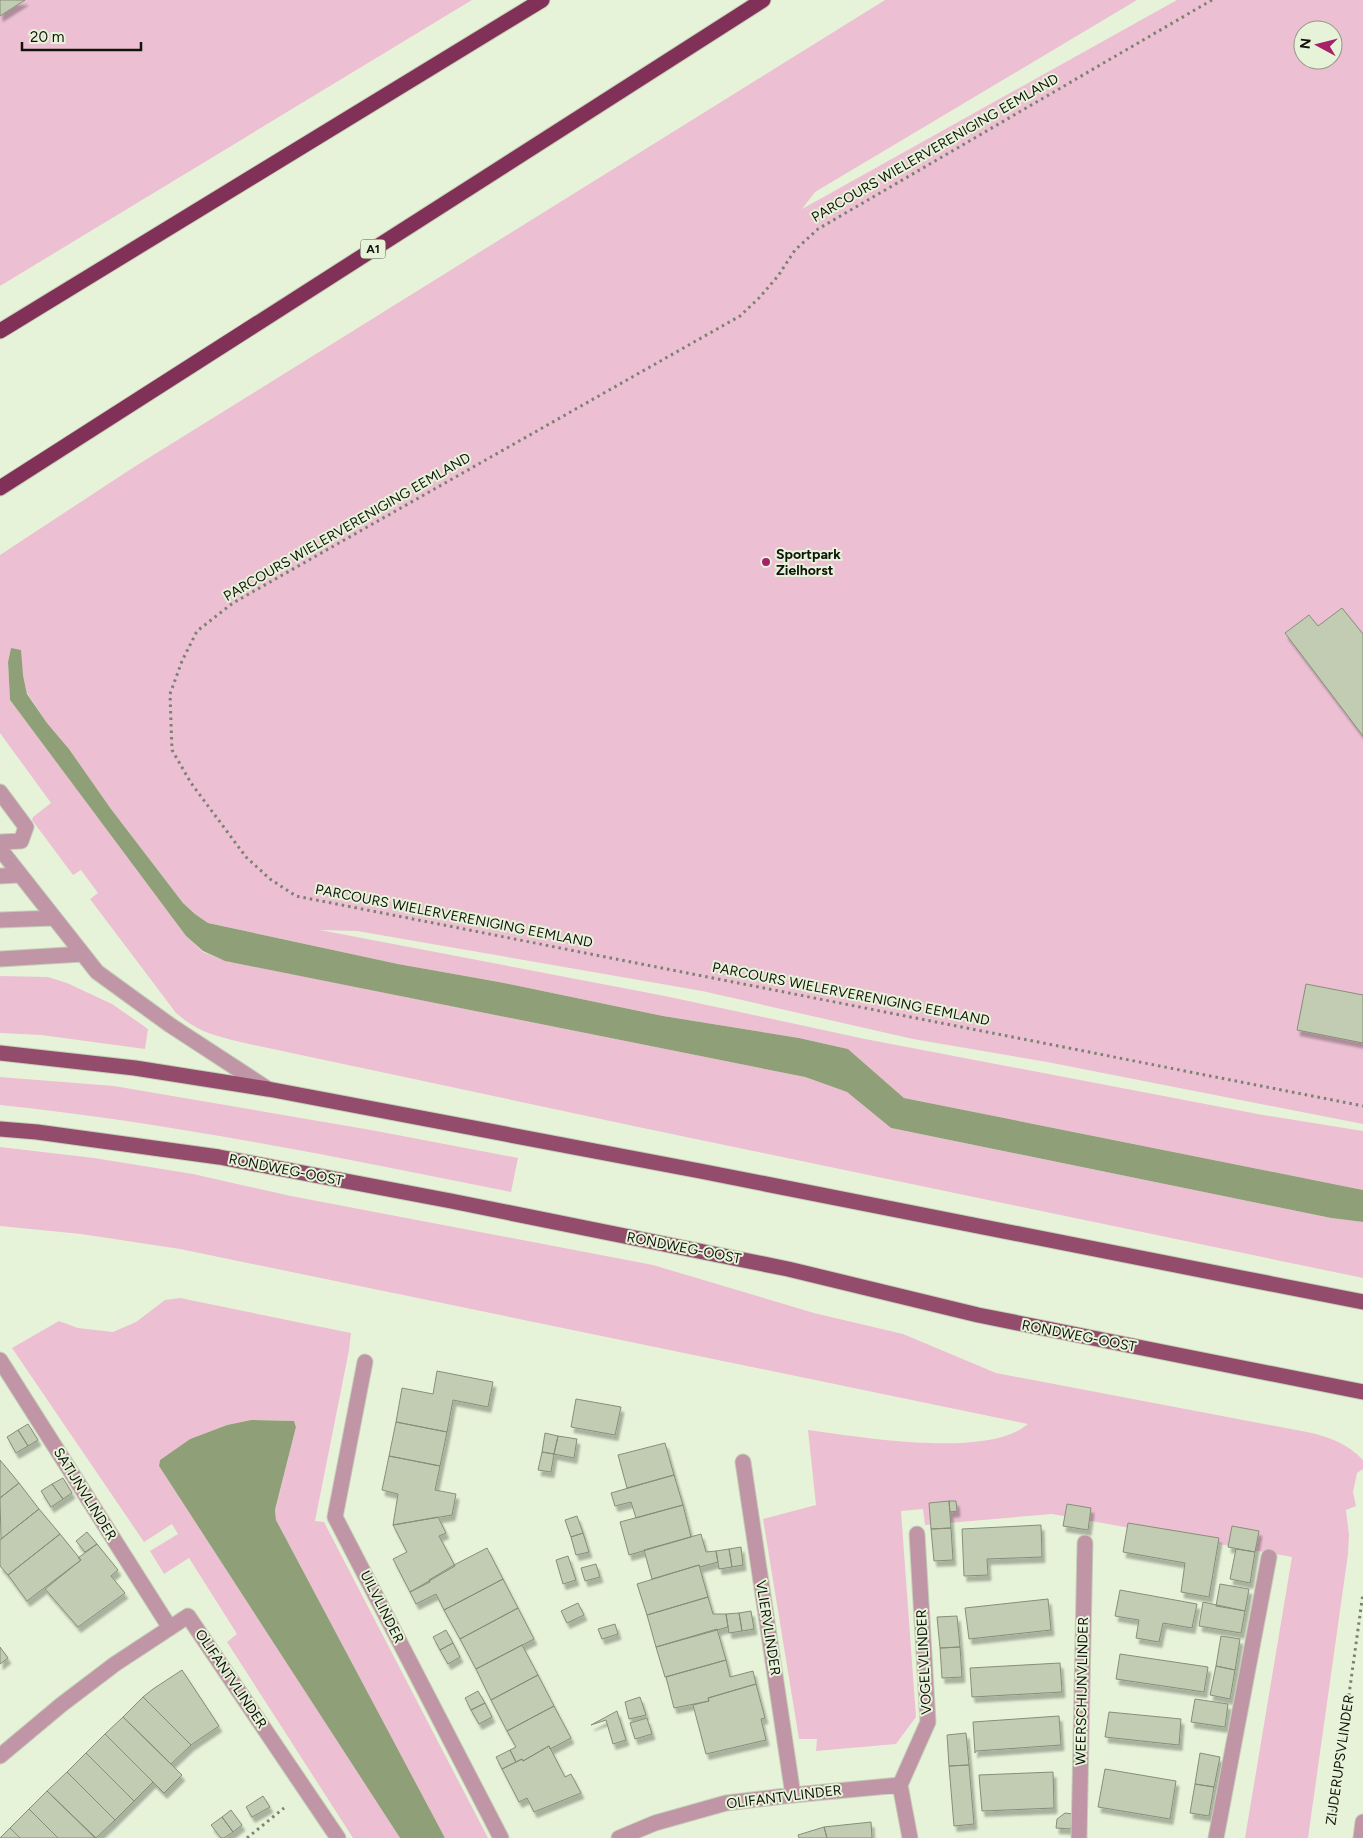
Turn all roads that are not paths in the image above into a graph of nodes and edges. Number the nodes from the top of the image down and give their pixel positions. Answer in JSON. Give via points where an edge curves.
{"nodes":[{"id":1,"x":542,"y":0,"type":"edge"},
{"id":2,"x":763,"y":0,"type":"edge"},
{"id":3,"x":0,"y":331,"type":"edge"},
{"id":4,"x":0,"y":488,"type":"edge"},
{"id":5,"x":0,"y":792,"type":"edge"},
{"id":6,"x":0,"y":842,"type":"edge"},
{"id":7,"x":0,"y":849,"type":"edge"},
{"id":8,"x":20,"y":875,"type":"junction"},
{"id":9,"x":0,"y":876,"type":"edge"},
{"id":10,"x":54,"y":918,"type":"junction"},
{"id":11,"x":0,"y":920,"type":"edge"},
{"id":12,"x":84,"y":954,"type":"junction"},
{"id":13,"x":0,"y":959,"type":"edge"},
{"id":14,"x":0,"y":1053,"type":"edge"},
{"id":15,"x":268,"y":1090,"type":"junction"},
{"id":16,"x":0,"y":1129,"type":"edge"},
{"id":17,"x":1363,"y":1302,"type":"edge"},
{"id":18,"x":0,"y":1360,"type":"edge"},
{"id":19,"x":365,"y":1362,"type":"dead end"},
{"id":20,"x":1363,"y":1392,"type":"edge"},
{"id":21,"x":743,"y":1462,"type":"dead end"},
{"id":22,"x":917,"y":1534,"type":"dead end"},
{"id":23,"x":1085,"y":1543,"type":"dead end"},
{"id":24,"x":1269,"y":1557,"type":"dead end"},
{"id":25,"x":170,"y":1628,"type":"junction"},
{"id":26,"x":0,"y":1756,"type":"edge"},
{"id":27,"x":900,"y":1786,"type":"junction"},
{"id":28,"x":793,"y":1794,"type":"junction"},
{"id":29,"x":1363,"y":1822,"type":"edge"},
{"id":30,"x":338,"y":1838,"type":"edge"},
{"id":31,"x":501,"y":1838,"type":"edge"},
{"id":32,"x":619,"y":1838,"type":"edge"},
{"id":33,"x":910,"y":1838,"type":"edge"},
{"id":34,"x":1079,"y":1838,"type":"edge"},
{"id":35,"x":1216,"y":1838,"type":"edge"},
{"id":36,"x":1361,"y":1838,"type":"edge"}],
"edges":[{"from":1,"to":3,"type":"highway"},
{"from":2,"to":4,"type":"highway","number":"A1"},
{"from":5,"to":6,"type":"street","via":[[26,827],[21,841]]},
{"from":7,"to":8,"type":"street"},
{"from":8,"to":9,"type":"street"},
{"from":8,"to":10,"type":"street"},
{"from":10,"to":11,"type":"street"},
{"from":10,"to":12,"type":"street"},
{"from":12,"to":13,"type":"street"},
{"from":12,"to":15,"type":"street","via":[[97,972]]},
{"from":14,"to":15,"type":"main road","via":[[135,1068]]},
{"from":15,"to":17,"type":"main road"},
{"from":16,"to":20,"type":"main road","name":"RONDWEG-OOST","via":[[220,1157],[442,1199],[788,1269],[988,1317]]},
{"from":18,"to":25,"type":"street","name":"SATIJNVLINDER"},
{"from":19,"to":31,"type":"street","name":"UILVLINDER","via":[[335,1517]]},
{"from":21,"to":28,"type":"street","name":"VLIERVLINDER"},
{"from":22,"to":27,"type":"street","name":"VOGELVLINDER","via":[[928,1722]]},
{"from":23,"to":34,"type":"street","name":"WEERSCHIJNVLINDER"},
{"from":24,"to":35,"type":"street"},
{"from":25,"to":26,"type":"street","name":"OLIFANTVLINDER","via":[[76,1693]]},
{"from":25,"to":30,"type":"street","name":"OLIFANTVLINDER","via":[[188,1616]]},
{"from":27,"to":28,"type":"street","name":"OLIFANTVLINDER"},
{"from":27,"to":33,"type":"street"},
{"from":28,"to":32,"type":"street","name":"OLIFANTVLINDER","via":[[726,1803]]},
{"from":29,"to":36,"type":"street"}]}
